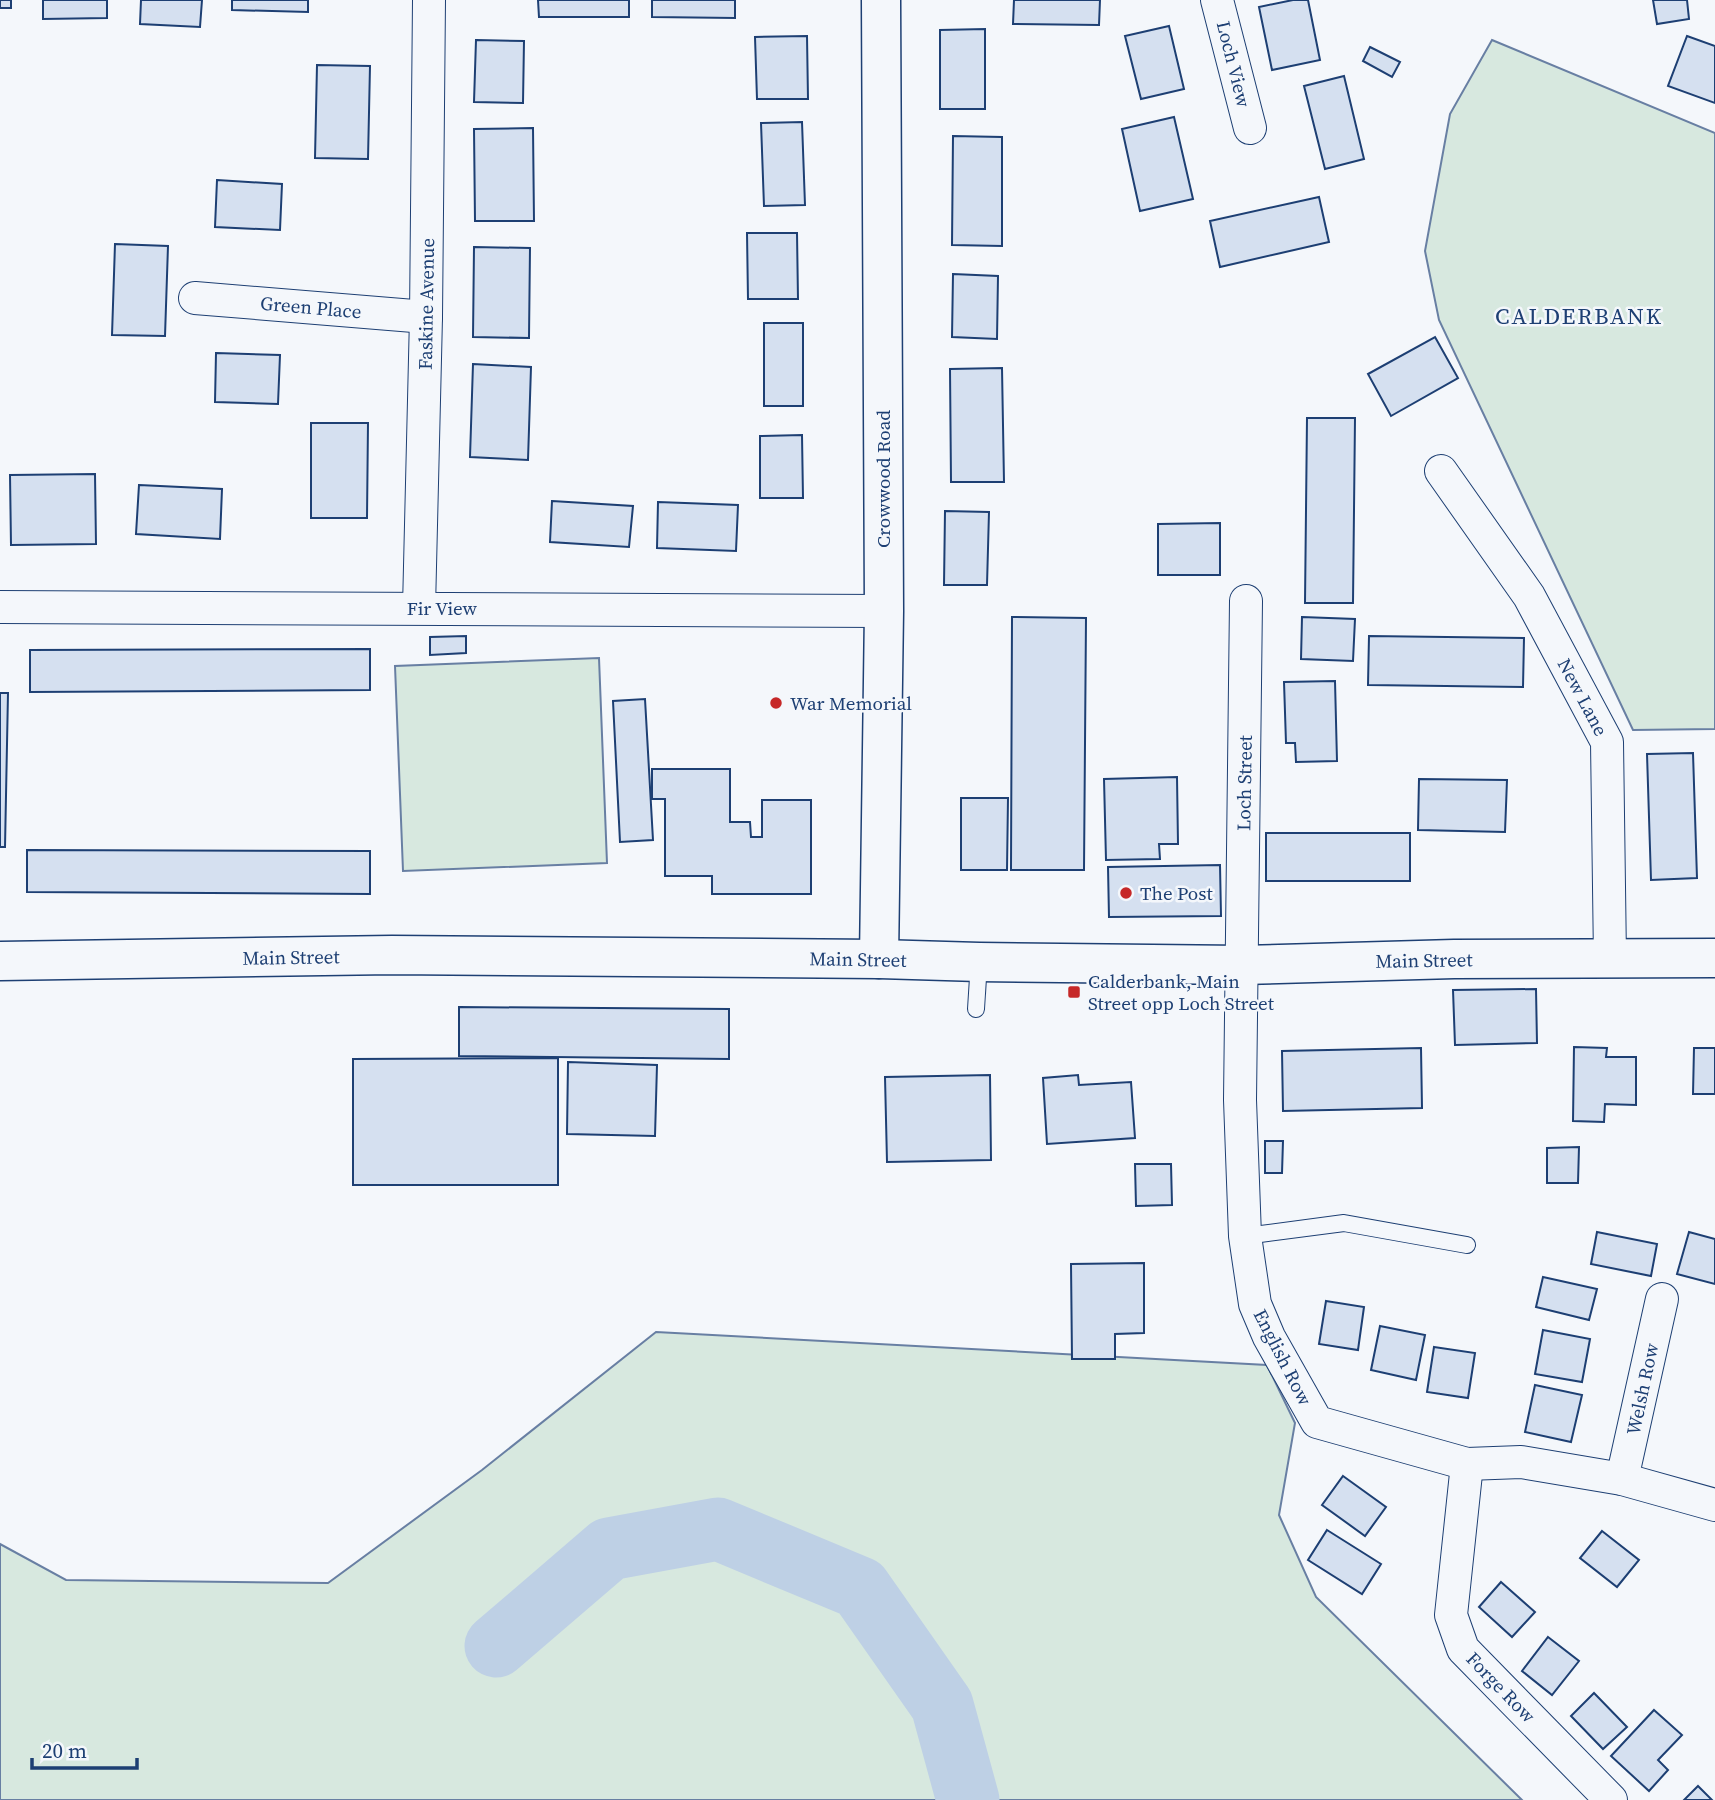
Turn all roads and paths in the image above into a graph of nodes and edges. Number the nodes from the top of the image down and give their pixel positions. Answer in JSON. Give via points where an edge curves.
{"nodes":[{"id":1,"x":429,"y":0,"type":"edge"},
{"id":2,"x":881,"y":0,"type":"edge"},
{"id":3,"x":1217,"y":0,"type":"edge"},
{"id":4,"x":1250,"y":128,"type":"dead end"},
{"id":5,"x":195,"y":298,"type":"dead end"},
{"id":6,"x":426,"y":317,"type":"junction"},
{"id":7,"x":1441,"y":471,"type":"dead end"},
{"id":8,"x":1246,"y":601,"type":"dead end"},
{"id":9,"x":0,"y":607,"type":"edge"},
{"id":10,"x":419,"y":608,"type":"junction"},
{"id":11,"x":884,"y":611,"type":"junction"},
{"id":12,"x":1715,"y":958,"type":"edge"},
{"id":13,"x":878,"y":959,"type":"junction"},
{"id":14,"x":1610,"y":959,"type":"junction"},
{"id":15,"x":0,"y":961,"type":"edge"},
{"id":16,"x":979,"y":962,"type":"junction"},
{"id":17,"x":1242,"y":965,"type":"junction"},
{"id":18,"x":976,"y":1009,"type":"dead end"},
{"id":19,"x":1245,"y":1236,"type":"junction"},
{"id":20,"x":1467,"y":1245,"type":"dead end"},
{"id":21,"x":1662,"y":1299,"type":"dead end"},
{"id":22,"x":1468,"y":1464,"type":"junction"},
{"id":23,"x":1622,"y":1479,"type":"junction"},
{"id":24,"x":1715,"y":1505,"type":"edge"},
{"id":25,"x":1611,"y":1800,"type":"edge"}],
"edges":[{"from":1,"to":6,"type":"street","name":"Faskine Avenue"},
{"from":2,"to":11,"type":"main road","name":"Crowwood Road"},
{"from":3,"to":4,"type":"street","name":"Loch View"},
{"from":5,"to":6,"type":"street","name":"Green Place"},
{"from":6,"to":10,"type":"street","name":"Faskine Avenue"},
{"from":7,"to":14,"type":"street","name":"New Lane","via":[[1529,596],[1607,742]]},
{"from":8,"to":17,"type":"street","name":"Loch Street"},
{"from":9,"to":10,"type":"street","name":"Fir View"},
{"from":10,"to":11,"type":"street","name":"Fir View"},
{"from":11,"to":13,"type":"main road","name":"Crowwood Road"},
{"from":12,"to":14,"type":"main road","name":"Main Street"},
{"from":13,"to":15,"type":"main road","name":"Main Street","via":[[392,956]]},
{"from":13,"to":16,"type":"main road","name":"Main Street"},
{"from":14,"to":17,"type":"main road","name":"Main Street"},
{"from":16,"to":17,"type":"main road","name":"Main Street"},
{"from":16,"to":18,"type":"lane"},
{"from":17,"to":19,"type":"street","name":"English Row"},
{"from":19,"to":20,"type":"lane","via":[[1344,1223]]},
{"from":19,"to":22,"type":"street","name":"English Row","via":[[1255,1304],[1317,1422]]},
{"from":21,"to":23,"type":"street","name":"Welsh Row"},
{"from":22,"to":23,"type":"street","name":"English Row","via":[[1521,1462]]},
{"from":22,"to":25,"type":"street","name":"Forge Row","via":[[1451,1615],[1463,1649]]},
{"from":23,"to":24,"type":"street","name":"English Row"}]}
